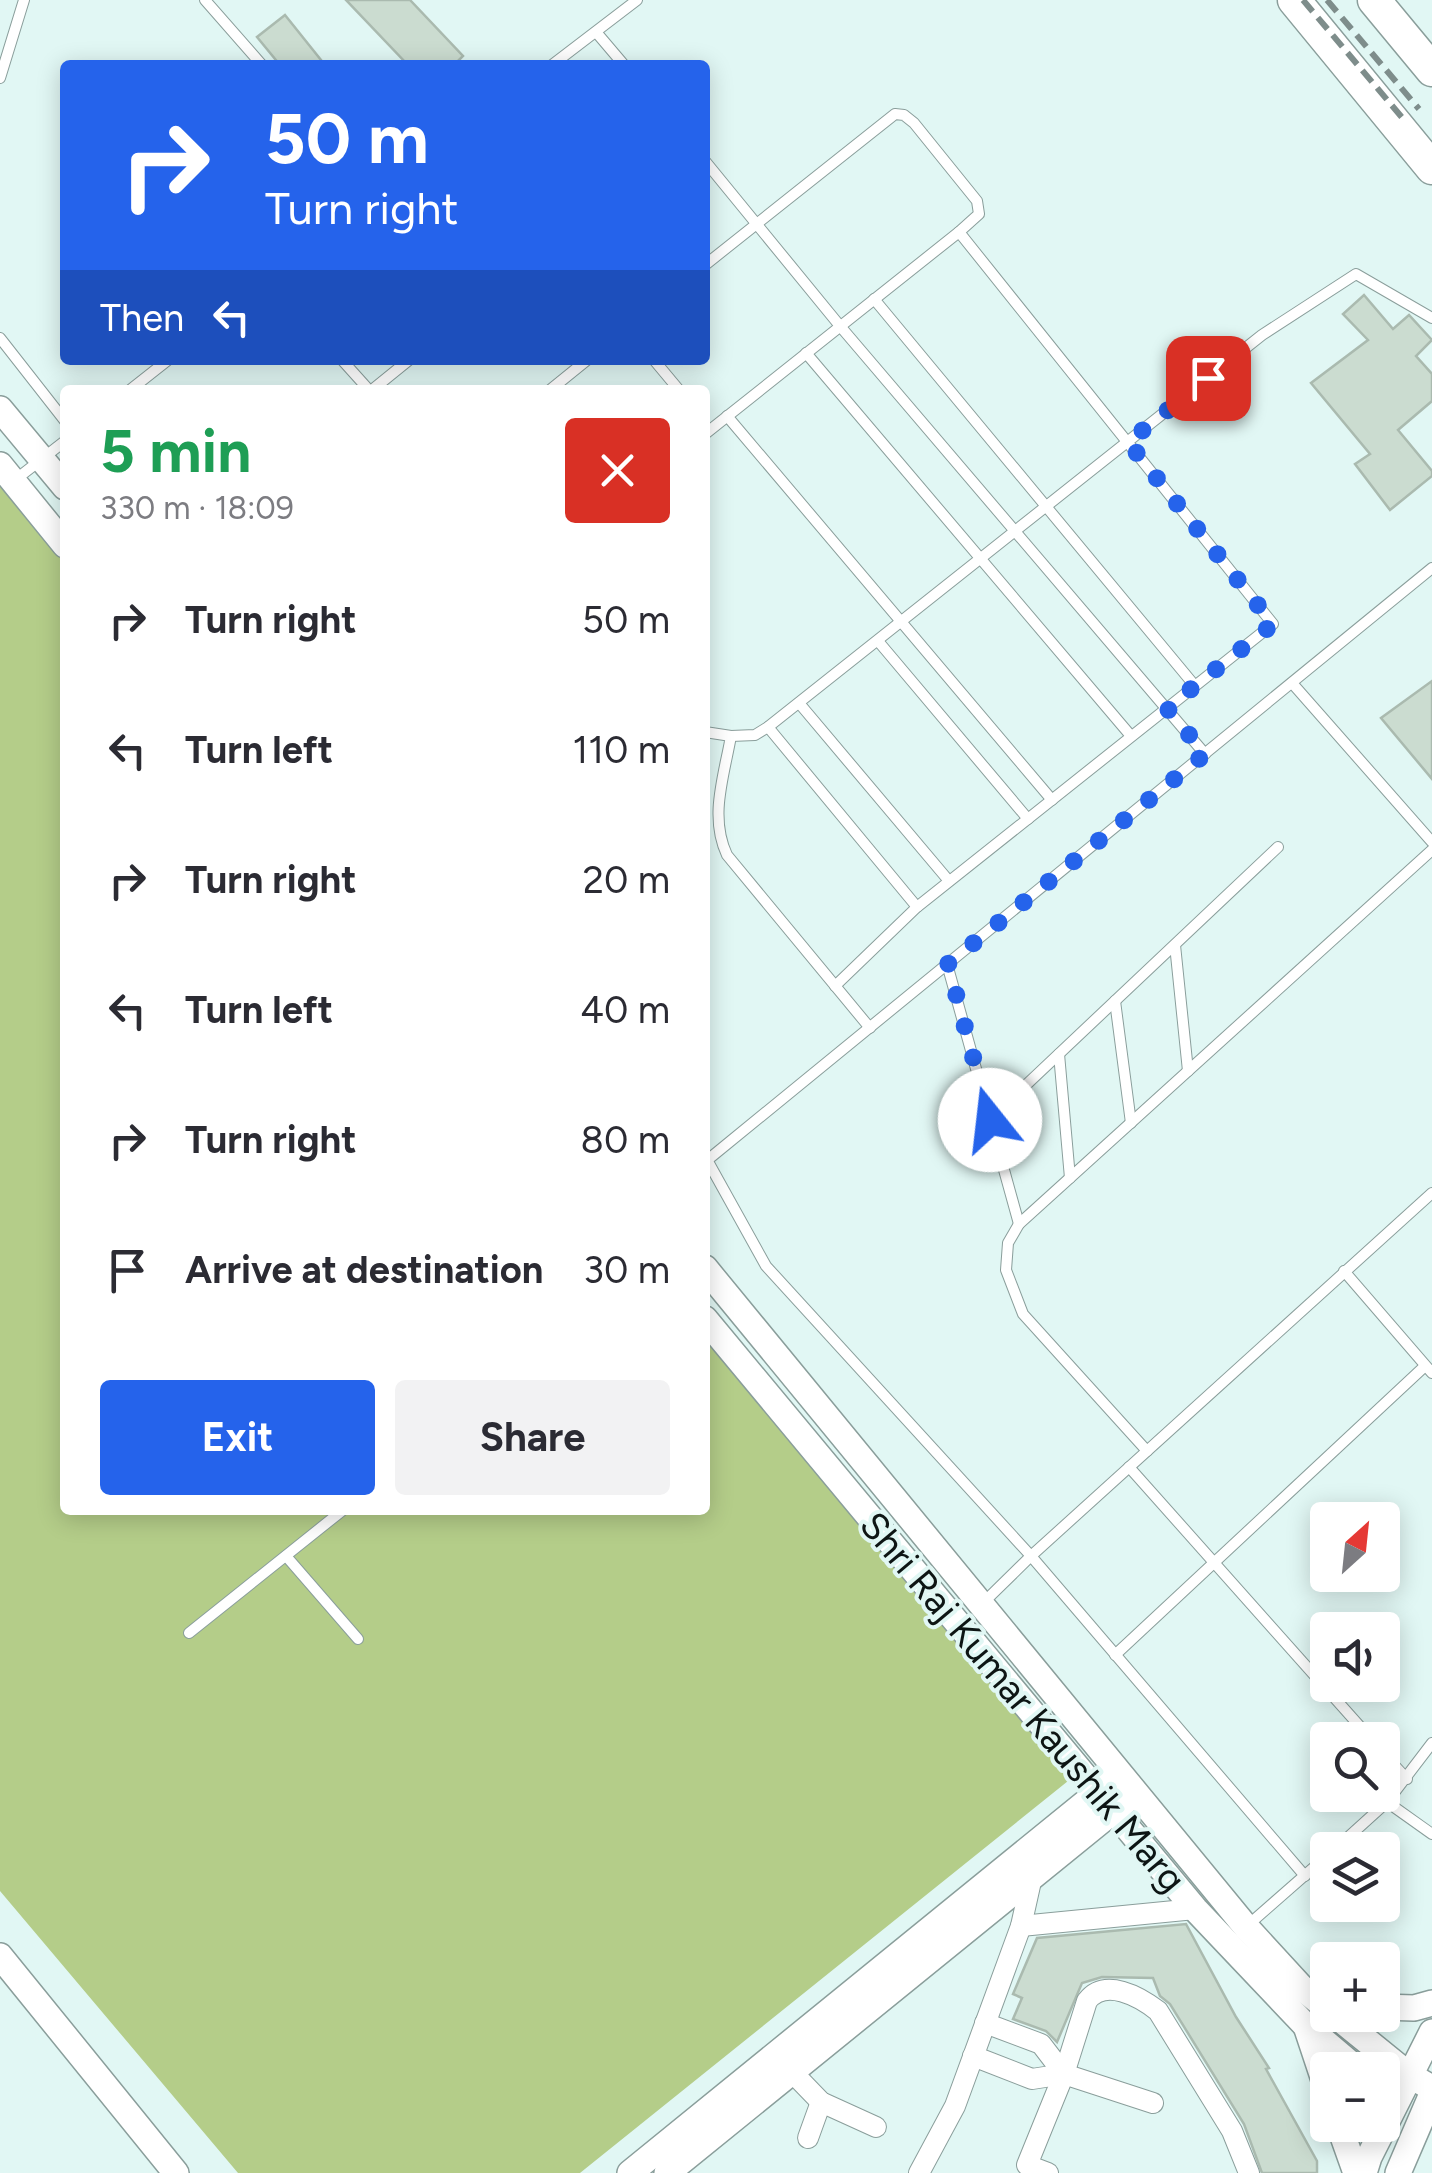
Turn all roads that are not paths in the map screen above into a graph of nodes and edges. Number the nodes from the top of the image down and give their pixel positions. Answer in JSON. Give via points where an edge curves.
{"nodes":[{"id":1,"x":24,"y":0,"type":"edge"},
{"id":2,"x":206,"y":0,"type":"edge"},
{"id":3,"x":637,"y":0,"type":"edge"},
{"id":4,"x":1294,"y":0,"type":"edge"},
{"id":5,"x":1374,"y":0,"type":"edge"},
{"id":6,"x":596,"y":32,"type":"junction"},
{"id":7,"x":258,"y":60,"type":"edge"},
{"id":8,"x":559,"y":60,"type":"edge"},
{"id":9,"x":620,"y":60,"type":"edge"},
{"id":10,"x":1432,"y":70,"type":"edge"},
{"id":11,"x":0,"y":78,"type":"edge"},
{"id":12,"x":710,"y":167,"type":"edge"},
{"id":13,"x":1432,"y":168,"type":"edge"},
{"id":14,"x":757,"y":223,"type":"junction"},
{"id":15,"x":959,"y":232,"type":"junction"},
{"id":16,"x":710,"y":261,"type":"edge"},
{"id":17,"x":874,"y":299,"type":"junction"},
{"id":18,"x":1432,"y":318,"type":"edge"},
{"id":19,"x":840,"y":326,"type":"junction"},
{"id":20,"x":0,"y":338,"type":"edge"},
{"id":21,"x":806,"y":353,"type":"junction"},
{"id":22,"x":162,"y":365,"type":"edge"},
{"id":23,"x":347,"y":365,"type":"edge"},
{"id":24,"x":402,"y":365,"type":"edge"},
{"id":25,"x":581,"y":365,"type":"edge"},
{"id":26,"x":658,"y":365,"type":"edge"},
{"id":27,"x":136,"y":385,"type":"edge"},
{"id":28,"x":365,"y":385,"type":"edge"},
{"id":29,"x":376,"y":385,"type":"edge"},
{"id":30,"x":556,"y":385,"type":"edge"},
{"id":31,"x":675,"y":385,"type":"edge"},
{"id":32,"x":0,"y":410,"type":"edge"},
{"id":33,"x":60,"y":415,"type":"edge"},
{"id":34,"x":727,"y":416,"type":"junction"},
{"id":35,"x":710,"y":426,"type":"edge"},
{"id":36,"x":1128,"y":442,"type":"junction"},
{"id":37,"x":60,"y":445,"type":"edge"},
{"id":38,"x":42,"y":459,"type":"junction"},
{"id":39,"x":7,"y":473,"type":"edge"},
{"id":40,"x":60,"y":481,"type":"edge"},
{"id":41,"x":1048,"y":508,"type":"junction"},
{"id":42,"x":1017,"y":532,"type":"junction"},
{"id":43,"x":60,"y":539,"type":"edge"},
{"id":44,"x":982,"y":559,"type":"junction"},
{"id":45,"x":1432,"y":568,"type":"edge"},
{"id":46,"x":902,"y":622,"type":"junction"},
{"id":47,"x":878,"y":641,"type":"junction"},
{"id":48,"x":1292,"y":683,"type":"junction"},
{"id":49,"x":1195,"y":686,"type":"junction"},
{"id":50,"x":799,"y":703,"type":"junction"},
{"id":51,"x":1167,"y":708,"type":"junction"},
{"id":52,"x":768,"y":727,"type":"junction"},
{"id":53,"x":710,"y":733,"type":"edge"},
{"id":54,"x":732,"y":736,"type":"junction"},
{"id":55,"x":1131,"y":736,"type":"junction"},
{"id":56,"x":1205,"y":754,"type":"junction"},
{"id":57,"x":1052,"y":800,"type":"junction"},
{"id":58,"x":1028,"y":819,"type":"junction"},
{"id":59,"x":711,"y":826,"type":"edge"},
{"id":60,"x":1432,"y":842,"type":"edge"},
{"id":61,"x":1278,"y":848,"type":"dead end"},
{"id":62,"x":1432,"y":850,"type":"edge"},
{"id":63,"x":949,"y":881,"type":"junction"},
{"id":64,"x":917,"y":907,"type":"junction"},
{"id":65,"x":1174,"y":945,"type":"junction"},
{"id":66,"x":948,"y":964,"type":"junction"},
{"id":67,"x":835,"y":986,"type":"junction"},
{"id":68,"x":1116,"y":1001,"type":"junction"},
{"id":69,"x":870,"y":1028,"type":"junction"},
{"id":70,"x":1060,"y":1054,"type":"junction"},
{"id":71,"x":1188,"y":1071,"type":"junction"},
{"id":72,"x":990,"y":1120,"type":"junction"},
{"id":73,"x":1131,"y":1122,"type":"junction"},
{"id":74,"x":710,"y":1157,"type":"edge"},
{"id":75,"x":710,"y":1167,"type":"edge"},
{"id":76,"x":1070,"y":1178,"type":"junction"},
{"id":77,"x":1432,"y":1193,"type":"edge"},
{"id":78,"x":1019,"y":1224,"type":"junction"},
{"id":79,"x":1344,"y":1272,"type":"junction"},
{"id":80,"x":710,"y":1274,"type":"edge"},
{"id":81,"x":710,"y":1325,"type":"edge"},
{"id":82,"x":1429,"y":1370,"type":"edge"},
{"id":83,"x":1146,"y":1452,"type":"junction"},
{"id":84,"x":1129,"y":1468,"type":"junction"},
{"id":85,"x":336,"y":1515,"type":"edge"},
{"id":86,"x":286,"y":1556,"type":"junction"},
{"id":87,"x":1031,"y":1556,"type":"junction"},
{"id":88,"x":1214,"y":1563,"type":"junction"},
{"id":89,"x":981,"y":1605,"type":"junction"},
{"id":90,"x":189,"y":1633,"type":"dead end"},
{"id":91,"x":358,"y":1638,"type":"dead end"},
{"id":92,"x":1115,"y":1655,"type":"junction"},
{"id":93,"x":1356,"y":1722,"type":"edge"},
{"id":94,"x":1432,"y":1743,"type":"edge"},
{"id":95,"x":1400,"y":1771,"type":"edge"},
{"id":96,"x":1407,"y":1779,"type":"junction"},
{"id":97,"x":1128,"y":1783,"type":"junction"},
{"id":98,"x":1400,"y":1787,"type":"edge"},
{"id":99,"x":1107,"y":1800,"type":"junction"},
{"id":100,"x":1400,"y":1811,"type":"edge"},
{"id":101,"x":1376,"y":1812,"type":"edge"},
{"id":102,"x":1354,"y":1832,"type":"edge"},
{"id":103,"x":1432,"y":1834,"type":"edge"},
{"id":104,"x":1032,"y":1846,"type":"junction"},
{"id":105,"x":1310,"y":1872,"type":"edge"},
{"id":106,"x":1305,"y":1876,"type":"junction"},
{"id":107,"x":1033,"y":1878,"type":"junction"},
{"id":108,"x":1195,"y":1909,"type":"junction"},
{"id":109,"x":1021,"y":1926,"type":"junction"},
{"id":110,"x":1246,"y":1927,"type":"junction"},
{"id":111,"x":0,"y":1956,"type":"edge"},
{"id":112,"x":1301,"y":1987,"type":"junction"},
{"id":113,"x":1310,"y":1990,"type":"edge"},
{"id":114,"x":1310,"y":1994,"type":"edge"},
{"id":115,"x":1432,"y":2003,"type":"edge"},
{"id":116,"x":1400,"y":2008,"type":"edge"},
{"id":117,"x":985,"y":2023,"type":"junction"},
{"id":118,"x":1306,"y":2026,"type":"junction"},
{"id":119,"x":1357,"y":2032,"type":"edge"},
{"id":120,"x":1432,"y":2032,"type":"edge"},
{"id":121,"x":1315,"y":2052,"type":"edge"},
{"id":122,"x":1337,"y":2052,"type":"edge"},
{"id":123,"x":973,"y":2056,"type":"junction"},
{"id":124,"x":792,"y":2072,"type":"junction"},
{"id":125,"x":1064,"y":2074,"type":"junction"},
{"id":126,"x":1409,"y":2075,"type":"junction"},
{"id":127,"x":1400,"y":2085,"type":"edge"},
{"id":128,"x":1400,"y":2098,"type":"edge"},
{"id":129,"x":1429,"y":2100,"type":"edge"},
{"id":130,"x":821,"y":2102,"type":"junction"},
{"id":131,"x":1153,"y":2103,"type":"dead end"},
{"id":132,"x":876,"y":2127,"type":"dead end"},
{"id":133,"x":808,"y":2138,"type":"dead end"},
{"id":134,"x":1345,"y":2142,"type":"edge"},
{"id":135,"x":1374,"y":2142,"type":"edge"},
{"id":136,"x":1025,"y":2169,"type":"edge"},
{"id":137,"x":176,"y":2173,"type":"edge"},
{"id":138,"x":630,"y":2173,"type":"edge"},
{"id":139,"x":667,"y":2173,"type":"edge"},
{"id":140,"x":920,"y":2173,"type":"edge"},
{"id":141,"x":1048,"y":2173,"type":"edge"},
{"id":142,"x":1249,"y":2173,"type":"edge"},
{"id":143,"x":1356,"y":2173,"type":"edge"},
{"id":144,"x":1364,"y":2173,"type":"edge"},
{"id":145,"x":1398,"y":2173,"type":"edge"}],
"edges":[{"from":1,"to":11,"type":"lane"},
{"from":2,"to":7,"type":"lane"},
{"from":3,"to":6,"type":"lane"},
{"from":4,"to":13,"type":"main road"},
{"from":5,"to":10,"type":"main road"},
{"from":6,"to":8,"type":"lane"},
{"from":6,"to":9,"type":"lane"},
{"from":12,"to":14,"type":"lane"},
{"from":14,"to":15,"type":"lane","via":[[895,114],[914,123],[977,201],[979,214]]},
{"from":14,"to":16,"type":"lane"},
{"from":14,"to":19,"type":"lane"},
{"from":15,"to":17,"type":"lane"},
{"from":15,"to":36,"type":"lane"},
{"from":17,"to":19,"type":"lane"},
{"from":17,"to":41,"type":"lane"},
{"from":18,"to":36,"type":"lane","via":[[1356,274],[1262,335]]},
{"from":19,"to":21,"type":"lane"},
{"from":19,"to":42,"type":"lane"},
{"from":20,"to":33,"type":"lane"},
{"from":21,"to":34,"type":"lane"},
{"from":21,"to":44,"type":"lane"},
{"from":22,"to":27,"type":"lane"},
{"from":23,"to":28,"type":"lane"},
{"from":24,"to":29,"type":"lane"},
{"from":25,"to":30,"type":"lane"},
{"from":26,"to":31,"type":"lane"},
{"from":32,"to":38,"type":"street"},
{"from":34,"to":35,"type":"lane"},
{"from":34,"to":46,"type":"lane"},
{"from":36,"to":41,"type":"lane"},
{"from":36,"to":49,"type":"lane","via":[[1273,624]]},
{"from":37,"to":38,"type":"lane"},
{"from":38,"to":39,"type":"lane"},
{"from":38,"to":40,"type":"street"},
{"from":39,"to":43,"type":"street"},
{"from":41,"to":42,"type":"lane"},
{"from":41,"to":49,"type":"lane"},
{"from":42,"to":44,"type":"lane"},
{"from":42,"to":51,"type":"lane"},
{"from":44,"to":46,"type":"lane"},
{"from":44,"to":55,"type":"lane"},
{"from":45,"to":48,"type":"lane"},
{"from":46,"to":47,"type":"lane"},
{"from":46,"to":57,"type":"lane"},
{"from":47,"to":50,"type":"lane"},
{"from":47,"to":58,"type":"lane"},
{"from":48,"to":56,"type":"lane"},
{"from":48,"to":60,"type":"lane"},
{"from":49,"to":51,"type":"lane"},
{"from":50,"to":52,"type":"lane"},
{"from":50,"to":63,"type":"lane"},
{"from":51,"to":55,"type":"lane"},
{"from":51,"to":56,"type":"lane"},
{"from":52,"to":54,"type":"lane"},
{"from":52,"to":64,"type":"lane"},
{"from":53,"to":54,"type":"lane"},
{"from":54,"to":59,"type":"lane"},
{"from":55,"to":57,"type":"lane"},
{"from":56,"to":66,"type":"lane"},
{"from":57,"to":58,"type":"lane"},
{"from":58,"to":63,"type":"lane"},
{"from":59,"to":67,"type":"lane","via":[[726,854]]},
{"from":61,"to":65,"type":"lane"},
{"from":62,"to":71,"type":"lane"},
{"from":63,"to":64,"type":"lane"},
{"from":64,"to":67,"type":"lane"},
{"from":65,"to":68,"type":"lane"},
{"from":65,"to":71,"type":"lane"},
{"from":66,"to":69,"type":"lane"},
{"from":66,"to":72,"type":"lane"},
{"from":67,"to":69,"type":"lane"},
{"from":68,"to":70,"type":"lane"},
{"from":68,"to":73,"type":"lane"},
{"from":69,"to":74,"type":"lane"},
{"from":70,"to":72,"type":"lane"},
{"from":70,"to":76,"type":"lane"},
{"from":71,"to":73,"type":"lane"},
{"from":72,"to":78,"type":"lane"},
{"from":73,"to":76,"type":"lane"},
{"from":75,"to":87,"type":"lane","via":[[766,1266]]},
{"from":76,"to":78,"type":"lane"},
{"from":77,"to":79,"type":"lane"},
{"from":78,"to":83,"type":"lane","via":[[1008,1243],[1006,1270],[1023,1314]]},
{"from":79,"to":82,"type":"lane"},
{"from":79,"to":83,"type":"lane"},
{"from":80,"to":89,"type":"street","name":"Shri Raj Kumar Kaushik Marg"},
{"from":81,"to":99,"type":"street","name":"Shri Raj Kumar Kaushik Marg"},
{"from":82,"to":88,"type":"lane"},
{"from":83,"to":84,"type":"lane"},
{"from":84,"to":87,"type":"lane"},
{"from":84,"to":88,"type":"lane"},
{"from":85,"to":86,"type":"lane"},
{"from":86,"to":90,"type":"lane"},
{"from":86,"to":91,"type":"lane"},
{"from":87,"to":89,"type":"lane"},
{"from":87,"to":92,"type":"lane"},
{"from":88,"to":92,"type":"lane"},
{"from":88,"to":93,"type":"lane"},
{"from":89,"to":97,"type":"street","name":"Shri Raj Kumar Kaushik Marg"},
{"from":92,"to":106,"type":"lane"},
{"from":94,"to":96,"type":"lane"},
{"from":95,"to":96,"type":"lane"},
{"from":96,"to":98,"type":"lane"},
{"from":97,"to":99,"type":"street"},
{"from":97,"to":110,"type":"street","name":"Shri Raj Kumar Kaushik Marg"},
{"from":99,"to":104,"type":"street"},
{"from":99,"to":107,"type":"street"},
{"from":99,"to":108,"type":"street","name":"Shri Raj Kumar Kaushik Marg"},
{"from":100,"to":103,"type":"lane"},
{"from":101,"to":102,"type":"lane"},
{"from":104,"to":107,"type":"street"},
{"from":104,"to":138,"type":"street"},
{"from":105,"to":106,"type":"lane"},
{"from":106,"to":110,"type":"lane"},
{"from":107,"to":109,"type":"street"},
{"from":107,"to":124,"type":"street"},
{"from":108,"to":109,"type":"street"},
{"from":108,"to":118,"type":"street","name":"Shri Raj Kumar Kaushik Marg"},
{"from":109,"to":117,"type":"street"},
{"from":110,"to":112,"type":"street","name":"Shri Raj Kumar Kaushik Marg"},
{"from":111,"to":137,"type":"street"},
{"from":112,"to":113,"type":"street"},
{"from":112,"to":114,"type":"street","name":"Shri Raj Kumar Kaushik Marg"},
{"from":115,"to":116,"type":"street"},
{"from":117,"to":123,"type":"street"},
{"from":117,"to":125,"type":"street","via":[[1041,2044]]},
{"from":118,"to":121,"type":"street"},
{"from":118,"to":122,"type":"street","name":"Shri Raj Kumar Kaushik Marg"},
{"from":119,"to":126,"type":"street"},
{"from":120,"to":126,"type":"street"},
{"from":123,"to":125,"type":"street","via":[[1032,2079]]},
{"from":123,"to":140,"type":"street"},
{"from":124,"to":130,"type":"street"},
{"from":124,"to":139,"type":"street"},
{"from":125,"to":131,"type":"street"},
{"from":125,"to":136,"type":"street"},
{"from":125,"to":142,"type":"street","via":[[1093,1994],[1143,1999],[1158,2012],[1232,2131]]},
{"from":126,"to":127,"type":"street"},
{"from":126,"to":129,"type":"street"},
{"from":128,"to":129,"type":"street"},
{"from":129,"to":145,"type":"street"},
{"from":130,"to":132,"type":"street"},
{"from":130,"to":133,"type":"street"},
{"from":134,"to":143,"type":"street"},
{"from":135,"to":144,"type":"street"},
{"from":136,"to":141,"type":"street"}]}
